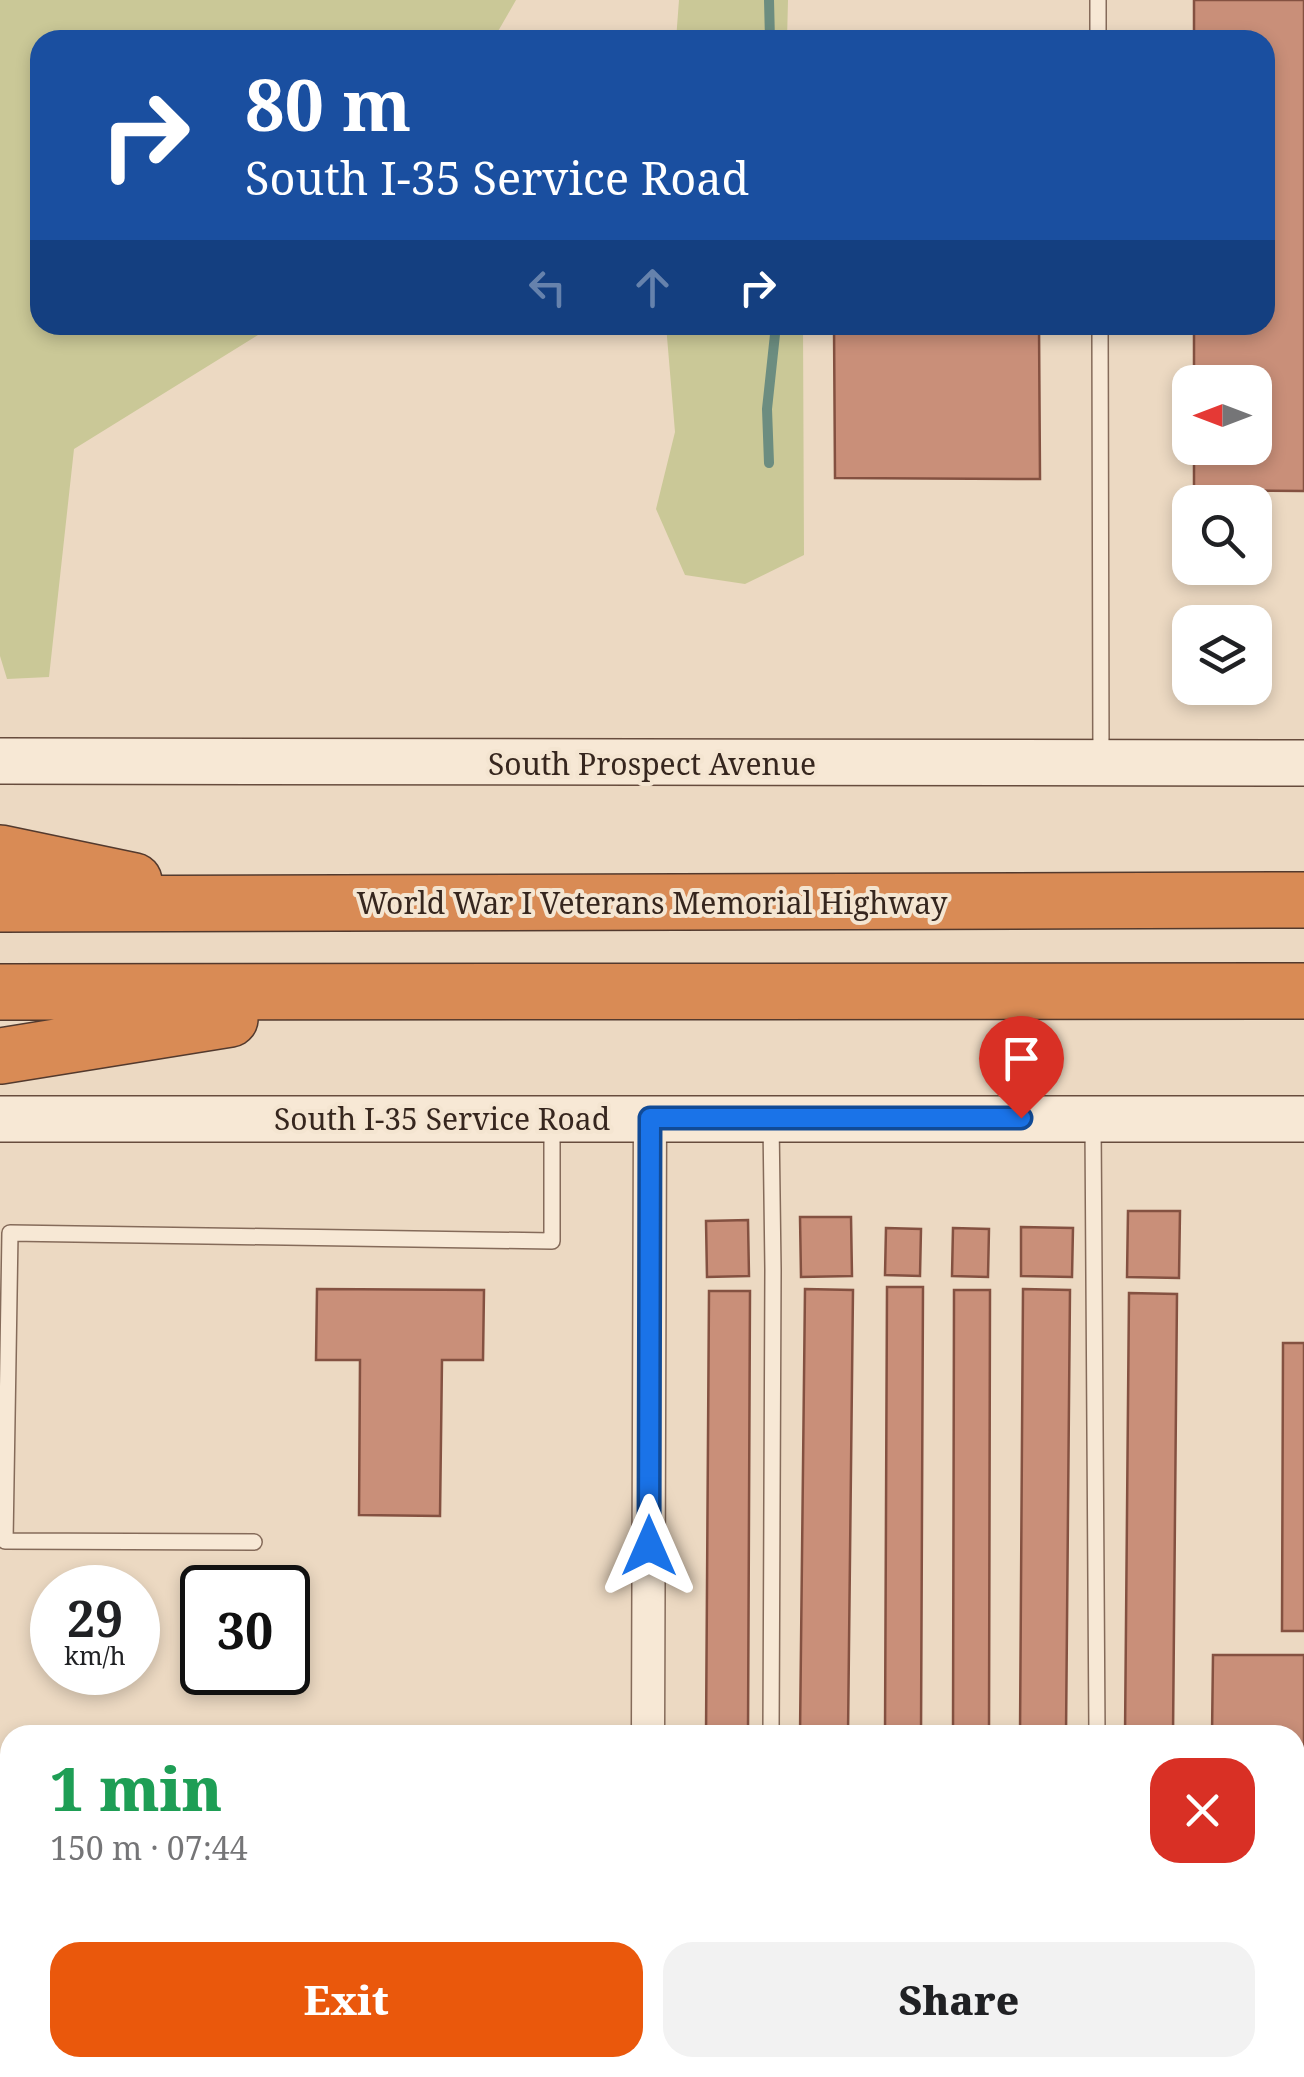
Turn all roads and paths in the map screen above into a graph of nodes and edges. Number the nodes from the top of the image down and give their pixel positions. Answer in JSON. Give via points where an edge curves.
{"nodes":[{"id":1,"x":1098,"y":0,"type":"edge"},
{"id":2,"x":1098,"y":30,"type":"edge"},
{"id":3,"x":1100,"y":335,"type":"edge"},
{"id":4,"x":0,"y":760,"type":"edge"},
{"id":5,"x":1101,"y":762,"type":"junction"},
{"id":6,"x":1304,"y":763,"type":"edge"},
{"id":7,"x":0,"y":853,"type":"edge"},
{"id":8,"x":1304,"y":889,"type":"edge"},
{"id":9,"x":1246,"y":900,"type":"junction"},
{"id":10,"x":1304,"y":900,"type":"edge"},
{"id":11,"x":0,"y":904,"type":"edge"},
{"id":12,"x":245,"y":904,"type":"junction"},
{"id":13,"x":1155,"y":991,"type":"junction"},
{"id":14,"x":1304,"y":991,"type":"edge"},
{"id":15,"x":0,"y":992,"type":"edge"},
{"id":16,"x":391,"y":992,"type":"junction"},
{"id":17,"x":1304,"y":1018,"type":"edge"},
{"id":18,"x":0,"y":1056,"type":"edge"},
{"id":19,"x":552,"y":1118,"type":"junction"},
{"id":20,"x":650,"y":1118,"type":"junction"},
{"id":21,"x":770,"y":1118,"type":"junction"},
{"id":22,"x":1092,"y":1119,"type":"junction"},
{"id":23,"x":0,"y":1120,"type":"edge"},
{"id":24,"x":1304,"y":1120,"type":"edge"},
{"id":25,"x":254,"y":1542,"type":"dead end"},
{"id":26,"x":648,"y":1725,"type":"edge"},
{"id":27,"x":770,"y":1725,"type":"edge"},
{"id":28,"x":1097,"y":1725,"type":"edge"}],
"edges":[{"from":1,"to":2,"type":"lane"},
{"from":3,"to":5,"type":"lane"},
{"from":4,"to":5,"type":"main road","name":"South Prospect Avenue"},
{"from":5,"to":6,"type":"main road","name":"South Prospect Avenue"},
{"from":7,"to":12,"type":"highway"},
{"from":8,"to":9,"type":"highway"},
{"from":9,"to":10,"type":"highway","name":"World War I Veterans Memorial Highway"},
{"from":9,"to":12,"type":"highway","name":"World War I Veterans Memorial Highway"},
{"from":11,"to":12,"type":"highway","name":"World War I Veterans Memorial Highway"},
{"from":13,"to":14,"type":"highway"},
{"from":13,"to":16,"type":"highway"},
{"from":13,"to":17,"type":"highway"},
{"from":15,"to":16,"type":"highway"},
{"from":16,"to":18,"type":"highway"},
{"from":19,"to":20,"type":"main road","name":"South I-35 Service Road"},
{"from":19,"to":23,"type":"main road","name":"South I-35 Service Road"},
{"from":19,"to":25,"type":"lane","via":[[552,1241],[10,1234],[4,1541]]},
{"from":20,"to":21,"type":"main road","name":"South I-35 Service Road"},
{"from":20,"to":26,"type":"street"},
{"from":21,"to":22,"type":"main road","name":"South I-35 Service Road"},
{"from":21,"to":27,"type":"lane"},
{"from":22,"to":24,"type":"main road","name":"South I-35 Service Road"},
{"from":22,"to":28,"type":"lane"}]}
